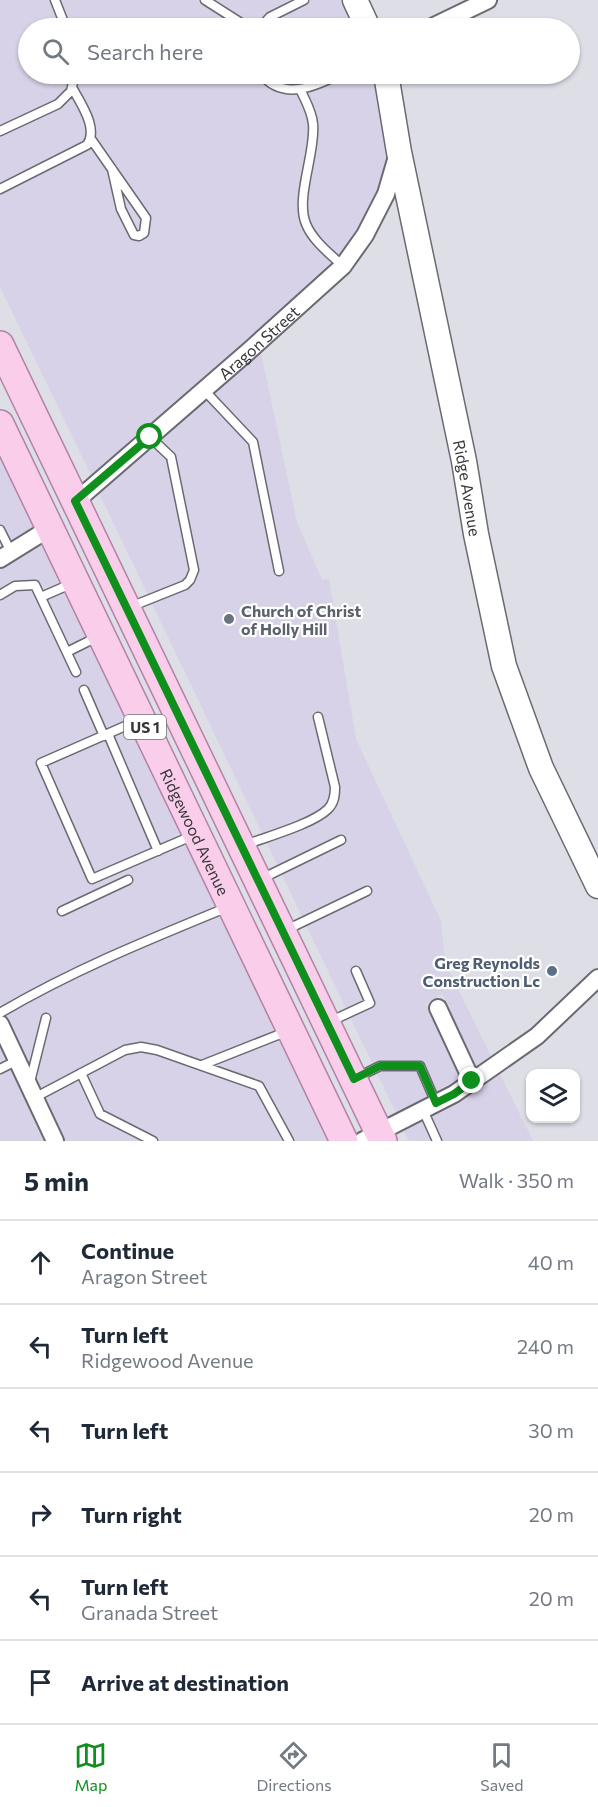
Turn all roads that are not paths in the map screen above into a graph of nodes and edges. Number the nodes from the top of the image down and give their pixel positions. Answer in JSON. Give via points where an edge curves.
{"nodes":[{"id":1,"x":55,"y":0,"type":"edge"},
{"id":2,"x":205,"y":0,"type":"edge"},
{"id":3,"x":304,"y":0,"type":"edge"},
{"id":4,"x":355,"y":0,"type":"edge"},
{"id":5,"x":488,"y":0,"type":"edge"},
{"id":6,"x":62,"y":18,"type":"edge"},
{"id":7,"x":233,"y":18,"type":"edge"},
{"id":8,"x":269,"y":18,"type":"edge"},
{"id":9,"x":363,"y":18,"type":"edge"},
{"id":10,"x":451,"y":18,"type":"edge"},
{"id":11,"x":73,"y":84,"type":"edge"},
{"id":12,"x":272,"y":84,"type":"edge"},
{"id":13,"x":313,"y":84,"type":"edge"},
{"id":14,"x":388,"y":84,"type":"edge"},
{"id":15,"x":72,"y":87,"type":"junction"},
{"id":16,"x":300,"y":89,"type":"junction"},
{"id":17,"x":0,"y":131,"type":"edge"},
{"id":18,"x":91,"y":139,"type":"junction"},
{"id":19,"x":399,"y":152,"type":"junction"},
{"id":20,"x":112,"y":169,"type":"junction"},
{"id":21,"x":0,"y":189,"type":"edge"},
{"id":22,"x":342,"y":266,"type":"junction"},
{"id":23,"x":0,"y":345,"type":"edge"},
{"id":24,"x":204,"y":390,"type":"junction"},
{"id":25,"x":0,"y":424,"type":"edge"},
{"id":26,"x":150,"y":437,"type":"junction"},
{"id":27,"x":75,"y":501,"type":"junction"},
{"id":28,"x":50,"y":528,"type":"junction"},
{"id":29,"x":0,"y":530,"type":"edge"},
{"id":30,"x":5,"y":556,"type":"edge"},
{"id":31,"x":279,"y":571,"type":"dead end"},
{"id":32,"x":76,"y":582,"type":"junction"},
{"id":33,"x":0,"y":595,"type":"edge"},
{"id":34,"x":41,"y":597,"type":"junction"},
{"id":35,"x":127,"y":608,"type":"junction"},
{"id":36,"x":101,"y":635,"type":"junction"},
{"id":37,"x":67,"y":652,"type":"junction"},
{"id":38,"x":76,"y":672,"type":"dead end"},
{"id":39,"x":84,"y":690,"type":"dead end"},
{"id":40,"x":318,"y":717,"type":"dead end"},
{"id":41,"x":142,"y":719,"type":"junction"},
{"id":42,"x":106,"y":735,"type":"junction"},
{"id":43,"x":197,"y":834,"type":"junction"},
{"id":44,"x":341,"y":840,"type":"dead end"},
{"id":45,"x":242,"y":846,"type":"junction"},
{"id":46,"x":158,"y":851,"type":"junction"},
{"id":47,"x":128,"y":880,"type":"dead end"},
{"id":48,"x":258,"y":880,"type":"junction"},
{"id":49,"x":598,"y":886,"type":"edge"},
{"id":50,"x":367,"y":891,"type":"dead end"},
{"id":51,"x":231,"y":906,"type":"junction"},
{"id":52,"x":62,"y":911,"type":"dead end"},
{"id":53,"x":283,"y":932,"type":"junction"},
{"id":54,"x":356,"y":970,"type":"dead end"},
{"id":55,"x":598,"y":978,"type":"edge"},
{"id":56,"x":438,"y":1008,"type":"dead end"},
{"id":57,"x":0,"y":1013,"type":"edge"},
{"id":58,"x":46,"y":1018,"type":"dead end"},
{"id":59,"x":327,"y":1023,"type":"junction"},
{"id":60,"x":0,"y":1024,"type":"edge"},
{"id":61,"x":291,"y":1030,"type":"junction"},
{"id":62,"x":16,"y":1062,"type":"junction"},
{"id":63,"x":202,"y":1065,"type":"junction"},
{"id":64,"x":0,"y":1069,"type":"edge"},
{"id":65,"x":81,"y":1074,"type":"junction"},
{"id":66,"x":354,"y":1079,"type":"junction"},
{"id":67,"x":472,"y":1081,"type":"junction"},
{"id":68,"x":31,"y":1092,"type":"junction"},
{"id":69,"x":429,"y":1107,"type":"junction"},
{"id":70,"x":359,"y":1139,"type":"edge"},
{"id":71,"x":55,"y":1141,"type":"edge"},
{"id":72,"x":153,"y":1141,"type":"edge"},
{"id":73,"x":289,"y":1141,"type":"edge"},
{"id":74,"x":437,"y":1141,"type":"edge"}],
"edges":[{"from":1,"to":6,"type":"lane"},
{"from":2,"to":7,"type":"lane"},
{"from":3,"to":8,"type":"lane"},
{"from":4,"to":9,"type":"street"},
{"from":5,"to":10,"type":"street"},
{"from":11,"to":15,"type":"lane"},
{"from":12,"to":16,"type":"lane"},
{"from":13,"to":16,"type":"lane"},
{"from":14,"to":19,"type":"street","name":"Ridge Avenue"},
{"from":15,"to":17,"type":"lane","via":[[58,104]]},
{"from":15,"to":18,"type":"lane","via":[[90,124]]},
{"from":16,"to":22,"type":"lane","via":[[313,126],[304,216],[312,235]]},
{"from":18,"to":20,"type":"lane"},
{"from":18,"to":21,"type":"lane","via":[[87,145]]},
{"from":19,"to":22,"type":"street","name":"Aragon Street","via":[[386,194],[365,235]]},
{"from":19,"to":49,"type":"street","name":"Ridge Avenue","via":[[504,666],[540,768]]},
{"from":20,"to":20,"type":"lane","via":[[121,209],[134,236],[139,236],[144,233],[146,218]]},
{"from":22,"to":24,"type":"street","name":"Aragon Street"},
{"from":23,"to":27,"type":"main road","number":"US 1"},
{"from":24,"to":26,"type":"street","name":"Aragon Street"},
{"from":24,"to":31,"type":"lane","via":[[253,442]]},
{"from":25,"to":28,"type":"main road","name":"Ridgewood Avenue","number":"US 1"},
{"from":26,"to":27,"type":"street","name":"Aragon Street"},
{"from":26,"to":35,"type":"lane","via":[[171,458],[194,570],[184,585]]},
{"from":27,"to":35,"type":"main road","number":"US 1"},
{"from":28,"to":30,"type":"street"},
{"from":28,"to":32,"type":"main road","name":"Ridgewood Avenue","number":"US 1"},
{"from":29,"to":30,"type":"lane"},
{"from":32,"to":34,"type":"lane"},
{"from":32,"to":36,"type":"main road","name":"Ridgewood Avenue","number":"US 1"},
{"from":33,"to":34,"type":"lane","via":[[15,586],[35,585]]},
{"from":34,"to":37,"type":"lane"},
{"from":35,"to":45,"type":"main road","number":"US 1"},
{"from":36,"to":37,"type":"lane"},
{"from":36,"to":41,"type":"main road","name":"Ridgewood Avenue","number":"US 1"},
{"from":37,"to":38,"type":"lane"},
{"from":39,"to":42,"type":"lane"},
{"from":40,"to":45,"type":"lane","via":[[335,787],[329,808]]},
{"from":41,"to":42,"type":"lane"},
{"from":41,"to":43,"type":"main road","name":"Ridgewood Avenue","number":"US 1"},
{"from":42,"to":46,"type":"lane"},
{"from":42,"to":46,"type":"lane","via":[[41,763],[92,879]]},
{"from":43,"to":46,"type":"lane"},
{"from":43,"to":51,"type":"main road","name":"Ridgewood Avenue","number":"US 1"},
{"from":44,"to":48,"type":"lane"},
{"from":45,"to":48,"type":"main road","number":"US 1"},
{"from":47,"to":52,"type":"lane"},
{"from":48,"to":53,"type":"main road","number":"US 1"},
{"from":50,"to":53,"type":"lane"},
{"from":51,"to":57,"type":"lane","via":[[88,965]]},
{"from":51,"to":61,"type":"main road","name":"Ridgewood Avenue","number":"US 1"},
{"from":53,"to":59,"type":"main road","number":"US 1"},
{"from":54,"to":59,"type":"lane","via":[[370,1003]]},
{"from":55,"to":67,"type":"street","via":[[537,1036]]},
{"from":56,"to":67,"type":"street"},
{"from":58,"to":68,"type":"lane"},
{"from":59,"to":66,"type":"main road","number":"US 1"},
{"from":60,"to":62,"type":"street"},
{"from":61,"to":63,"type":"lane"},
{"from":61,"to":70,"type":"main road","name":"Ridgewood Avenue","number":"US 1"},
{"from":62,"to":64,"type":"lane"},
{"from":62,"to":68,"type":"street"},
{"from":63,"to":65,"type":"lane","via":[[157,1050],[135,1048]]},
{"from":63,"to":73,"type":"lane","via":[[259,1086]]},
{"from":65,"to":68,"type":"lane"},
{"from":65,"to":72,"type":"lane","via":[[100,1114]]},
{"from":66,"to":69,"type":"lane","via":[[380,1066],[420,1066]]},
{"from":66,"to":70,"type":"main road","number":"US 1"},
{"from":67,"to":69,"type":"street"},
{"from":68,"to":71,"type":"street"},
{"from":69,"to":70,"type":"street"},
{"from":69,"to":74,"type":"lane"}]}
